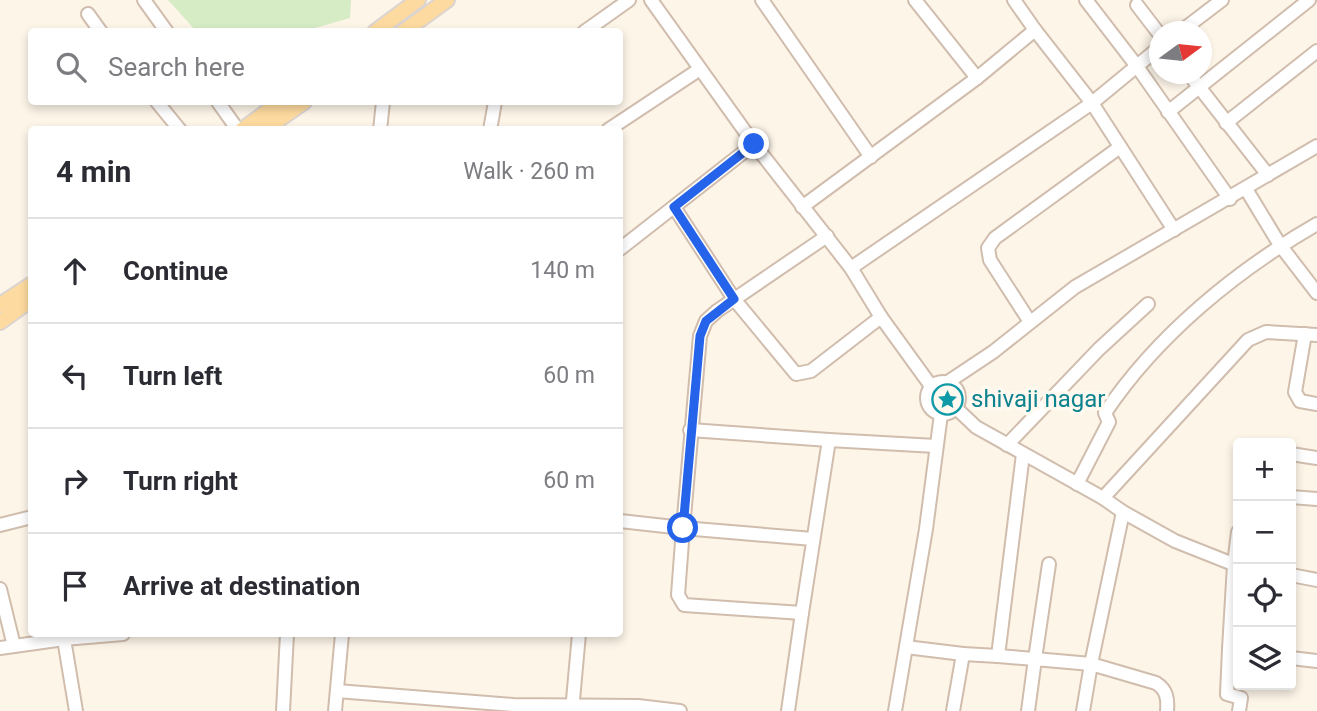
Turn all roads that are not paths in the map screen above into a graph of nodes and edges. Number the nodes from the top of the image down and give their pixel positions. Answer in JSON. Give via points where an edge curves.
{"nodes":[{"id":1,"x":144,"y":0,"type":"edge"},
{"id":2,"x":418,"y":0,"type":"edge"},
{"id":3,"x":447,"y":0,"type":"edge"},
{"id":4,"x":629,"y":0,"type":"edge"},
{"id":5,"x":651,"y":0,"type":"edge"},
{"id":6,"x":762,"y":0,"type":"edge"},
{"id":7,"x":915,"y":0,"type":"edge"},
{"id":8,"x":1014,"y":0,"type":"edge"},
{"id":9,"x":1086,"y":0,"type":"edge"},
{"id":10,"x":1222,"y":0,"type":"edge"},
{"id":11,"x":1309,"y":0,"type":"edge"},
{"id":12,"x":1138,"y":2,"type":"edge"},
{"id":13,"x":88,"y":15,"type":"dead end"},
{"id":14,"x":1151,"y":21,"type":"edge"},
{"id":15,"x":1194,"y":21,"type":"edge"},
{"id":16,"x":98,"y":28,"type":"edge"},
{"id":17,"x":164,"y":28,"type":"edge"},
{"id":18,"x":380,"y":28,"type":"edge"},
{"id":19,"x":408,"y":28,"type":"edge"},
{"id":20,"x":590,"y":28,"type":"edge"},
{"id":21,"x":1035,"y":30,"type":"junction"},
{"id":22,"x":1317,"y":51,"type":"edge"},
{"id":23,"x":1149,"y":55,"type":"edge"},
{"id":24,"x":1136,"y":65,"type":"junction"},
{"id":25,"x":700,"y":69,"type":"junction"},
{"id":26,"x":977,"y":78,"type":"junction"},
{"id":27,"x":1198,"y":86,"type":"junction"},
{"id":28,"x":1091,"y":103,"type":"junction"},
{"id":29,"x":159,"y":105,"type":"edge"},
{"id":30,"x":220,"y":105,"type":"edge"},
{"id":31,"x":276,"y":105,"type":"edge"},
{"id":32,"x":300,"y":105,"type":"edge"},
{"id":33,"x":383,"y":105,"type":"edge"},
{"id":34,"x":495,"y":105,"type":"edge"},
{"id":35,"x":1168,"y":112,"type":"junction"},
{"id":36,"x":1226,"y":123,"type":"junction"},
{"id":37,"x":177,"y":126,"type":"edge"},
{"id":38,"x":237,"y":126,"type":"edge"},
{"id":39,"x":246,"y":126,"type":"edge"},
{"id":40,"x":270,"y":126,"type":"edge"},
{"id":41,"x":380,"y":126,"type":"edge"},
{"id":42,"x":492,"y":126,"type":"edge"},
{"id":43,"x":614,"y":126,"type":"edge"},
{"id":44,"x":754,"y":144,"type":"junction"},
{"id":45,"x":1317,"y":146,"type":"edge"},
{"id":46,"x":1120,"y":147,"type":"junction"},
{"id":47,"x":871,"y":157,"type":"junction"},
{"id":48,"x":1268,"y":176,"type":"junction"},
{"id":49,"x":1246,"y":189,"type":"junction"},
{"id":50,"x":1230,"y":199,"type":"junction"},
{"id":51,"x":674,"y":207,"type":"junction"},
{"id":52,"x":802,"y":207,"type":"junction"},
{"id":53,"x":1317,"y":224,"type":"edge"},
{"id":54,"x":1174,"y":230,"type":"junction"},
{"id":55,"x":827,"y":236,"type":"junction"},
{"id":56,"x":1280,"y":245,"type":"junction"},
{"id":57,"x":623,"y":247,"type":"edge"},
{"id":58,"x":851,"y":268,"type":"junction"},
{"id":59,"x":28,"y":287,"type":"edge"},
{"id":60,"x":1317,"y":293,"type":"edge"},
{"id":61,"x":734,"y":299,"type":"junction"},
{"id":62,"x":28,"y":302,"type":"edge"},
{"id":63,"x":1148,"y":303,"type":"dead end"},
{"id":64,"x":0,"y":305,"type":"edge"},
{"id":65,"x":881,"y":317,"type":"junction"},
{"id":66,"x":0,"y":322,"type":"edge"},
{"id":67,"x":1030,"y":322,"type":"junction"},
{"id":68,"x":1311,"y":335,"type":"edge"},
{"id":69,"x":948,"y":382,"type":"junction"},
{"id":70,"x":931,"y":386,"type":"junction"},
{"id":71,"x":1317,"y":404,"type":"edge"},
{"id":72,"x":956,"y":408,"type":"junction"},
{"id":73,"x":941,"y":414,"type":"junction"},
{"id":74,"x":690,"y":430,"type":"junction"},
{"id":75,"x":829,"y":440,"type":"junction"},
{"id":76,"x":1007,"y":445,"type":"junction"},
{"id":77,"x":936,"y":446,"type":"junction"},
{"id":78,"x":1023,"y":454,"type":"junction"},
{"id":79,"x":1296,"y":455,"type":"edge"},
{"id":80,"x":1317,"y":458,"type":"edge"},
{"id":81,"x":1077,"y":484,"type":"junction"},
{"id":82,"x":1296,"y":497,"type":"edge"},
{"id":83,"x":1103,"y":498,"type":"junction"},
{"id":84,"x":1317,"y":499,"type":"edge"},
{"id":85,"x":1123,"y":512,"type":"junction"},
{"id":86,"x":28,"y":518,"type":"edge"},
{"id":87,"x":623,"y":521,"type":"edge"},
{"id":88,"x":0,"y":524,"type":"edge"},
{"id":89,"x":683,"y":528,"type":"junction"},
{"id":90,"x":813,"y":539,"type":"junction"},
{"id":91,"x":1049,"y":564,"type":"dead end"},
{"id":92,"x":1233,"y":564,"type":"edge"},
{"id":93,"x":1296,"y":576,"type":"edge"},
{"id":94,"x":1317,"y":580,"type":"edge"},
{"id":95,"x":0,"y":589,"type":"edge"},
{"id":96,"x":802,"y":613,"type":"junction"},
{"id":97,"x":88,"y":637,"type":"edge"},
{"id":98,"x":287,"y":637,"type":"edge"},
{"id":99,"x":342,"y":637,"type":"edge"},
{"id":100,"x":579,"y":637,"type":"edge"},
{"id":101,"x":64,"y":639,"type":"junction"},
{"id":102,"x":7,"y":647,"type":"edge"},
{"id":103,"x":906,"y":647,"type":"junction"},
{"id":104,"x":963,"y":654,"type":"junction"},
{"id":105,"x":998,"y":656,"type":"junction"},
{"id":106,"x":1233,"y":656,"type":"edge"},
{"id":107,"x":1296,"y":658,"type":"edge"},
{"id":108,"x":1035,"y":659,"type":"junction"},
{"id":109,"x":1317,"y":661,"type":"edge"},
{"id":110,"x":1091,"y":664,"type":"junction"},
{"id":111,"x":337,"y":691,"type":"junction"},
{"id":112,"x":572,"y":708,"type":"edge"},
{"id":113,"x":638,"y":708,"type":"edge"},
{"id":114,"x":76,"y":711,"type":"edge"},
{"id":115,"x":283,"y":711,"type":"edge"},
{"id":116,"x":335,"y":711,"type":"edge"},
{"id":117,"x":680,"y":711,"type":"edge"},
{"id":118,"x":788,"y":711,"type":"edge"},
{"id":119,"x":895,"y":711,"type":"edge"},
{"id":120,"x":953,"y":711,"type":"edge"},
{"id":121,"x":1028,"y":711,"type":"edge"},
{"id":122,"x":1083,"y":711,"type":"edge"},
{"id":123,"x":1167,"y":711,"type":"edge"},
{"id":124,"x":1239,"y":711,"type":"edge"}],
"edges":[{"from":1,"to":17,"type":"street"},
{"from":2,"to":18,"type":"main road"},
{"from":3,"to":19,"type":"main road"},
{"from":4,"to":20,"type":"street"},
{"from":5,"to":25,"type":"street"},
{"from":6,"to":47,"type":"street"},
{"from":7,"to":26,"type":"street"},
{"from":8,"to":21,"type":"street"},
{"from":9,"to":24,"type":"street"},
{"from":10,"to":15,"type":"street"},
{"from":11,"to":27,"type":"street"},
{"from":12,"to":14,"type":"street"},
{"from":13,"to":16,"type":"street"},
{"from":21,"to":26,"type":"street"},
{"from":21,"to":28,"type":"street"},
{"from":22,"to":36,"type":"street"},
{"from":23,"to":24,"type":"street"},
{"from":24,"to":28,"type":"street"},
{"from":24,"to":35,"type":"street"},
{"from":25,"to":43,"type":"street"},
{"from":25,"to":44,"type":"street"},
{"from":26,"to":47,"type":"street"},
{"from":27,"to":35,"type":"street"},
{"from":27,"to":36,"type":"street"},
{"from":28,"to":46,"type":"street"},
{"from":28,"to":58,"type":"street"},
{"from":29,"to":37,"type":"street"},
{"from":30,"to":38,"type":"street"},
{"from":31,"to":39,"type":"main road"},
{"from":32,"to":40,"type":"main road"},
{"from":33,"to":41,"type":"street"},
{"from":34,"to":42,"type":"street"},
{"from":35,"to":50,"type":"street"},
{"from":36,"to":48,"type":"street"},
{"from":44,"to":51,"type":"street"},
{"from":44,"to":52,"type":"street"},
{"from":45,"to":48,"type":"street"},
{"from":46,"to":54,"type":"street"},
{"from":46,"to":67,"type":"street","via":[[988,248],[990,260]]},
{"from":47,"to":52,"type":"street"},
{"from":48,"to":49,"type":"street"},
{"from":49,"to":50,"type":"street"},
{"from":49,"to":56,"type":"street"},
{"from":50,"to":54,"type":"street"},
{"from":51,"to":57,"type":"street"},
{"from":51,"to":61,"type":"street"},
{"from":52,"to":55,"type":"street"},
{"from":53,"to":56,"type":"street"},
{"from":54,"to":67,"type":"street","via":[[1075,287]]},
{"from":55,"to":58,"type":"street"},
{"from":55,"to":61,"type":"street"},
{"from":56,"to":60,"type":"street"},
{"from":56,"to":81,"type":"street","via":[[1199,306],[1121,388],[1105,413],[1109,422]]},
{"from":58,"to":65,"type":"street"},
{"from":59,"to":64,"type":"main road"},
{"from":61,"to":65,"type":"street","via":[[796,374],[811,370]]},
{"from":61,"to":74,"type":"street","via":[[706,321],[700,336]]},
{"from":62,"to":66,"type":"main road"},
{"from":63,"to":76,"type":"street"},
{"from":65,"to":70,"type":"street"},
{"from":67,"to":69,"type":"street"},
{"from":68,"to":71,"type":"street","via":[[1295,392],[1303,402]]},
{"from":68,"to":83,"type":"street","via":[[1266,332],[1248,340]]},
{"from":69,"to":70,"type":"street"},
{"from":69,"to":72,"type":"street","via":[[959,396]]},
{"from":70,"to":73,"type":"street","via":[[928,403]]},
{"from":72,"to":73,"type":"street"},
{"from":72,"to":76,"type":"street","via":[[976,427]]},
{"from":73,"to":77,"type":"street"},
{"from":74,"to":75,"type":"street"},
{"from":74,"to":89,"type":"street"},
{"from":75,"to":77,"type":"street"},
{"from":75,"to":90,"type":"street"},
{"from":76,"to":78,"type":"street"},
{"from":77,"to":103,"type":"street"},
{"from":78,"to":81,"type":"street"},
{"from":78,"to":105,"type":"street"},
{"from":79,"to":80,"type":"street"},
{"from":81,"to":83,"type":"street"},
{"from":82,"to":84,"type":"street"},
{"from":83,"to":85,"type":"street"},
{"from":85,"to":92,"type":"street","via":[[1175,541]]},
{"from":85,"to":110,"type":"street"},
{"from":86,"to":88,"type":"street"},
{"from":87,"to":89,"type":"street"},
{"from":89,"to":90,"type":"street"},
{"from":89,"to":96,"type":"street","via":[[678,595],[684,605]]},
{"from":90,"to":96,"type":"street"},
{"from":91,"to":108,"type":"street"},
{"from":93,"to":94,"type":"street"},
{"from":95,"to":102,"type":"street"},
{"from":96,"to":118,"type":"street"},
{"from":97,"to":101,"type":"street"},
{"from":98,"to":115,"type":"street"},
{"from":99,"to":111,"type":"street"},
{"from":100,"to":112,"type":"street"},
{"from":101,"to":102,"type":"street"},
{"from":101,"to":114,"type":"street"},
{"from":103,"to":104,"type":"street"},
{"from":103,"to":119,"type":"street"},
{"from":104,"to":105,"type":"street"},
{"from":104,"to":120,"type":"street"},
{"from":105,"to":108,"type":"street"},
{"from":106,"to":124,"type":"street","via":[[1227,694],[1241,698]]},
{"from":107,"to":109,"type":"street"},
{"from":108,"to":110,"type":"street"},
{"from":108,"to":121,"type":"street"},
{"from":110,"to":122,"type":"street"},
{"from":110,"to":123,"type":"street","via":[[1156,682],[1167,695]]},
{"from":111,"to":112,"type":"street"},
{"from":111,"to":116,"type":"street"},
{"from":112,"to":113,"type":"street"},
{"from":113,"to":117,"type":"street"}]}
